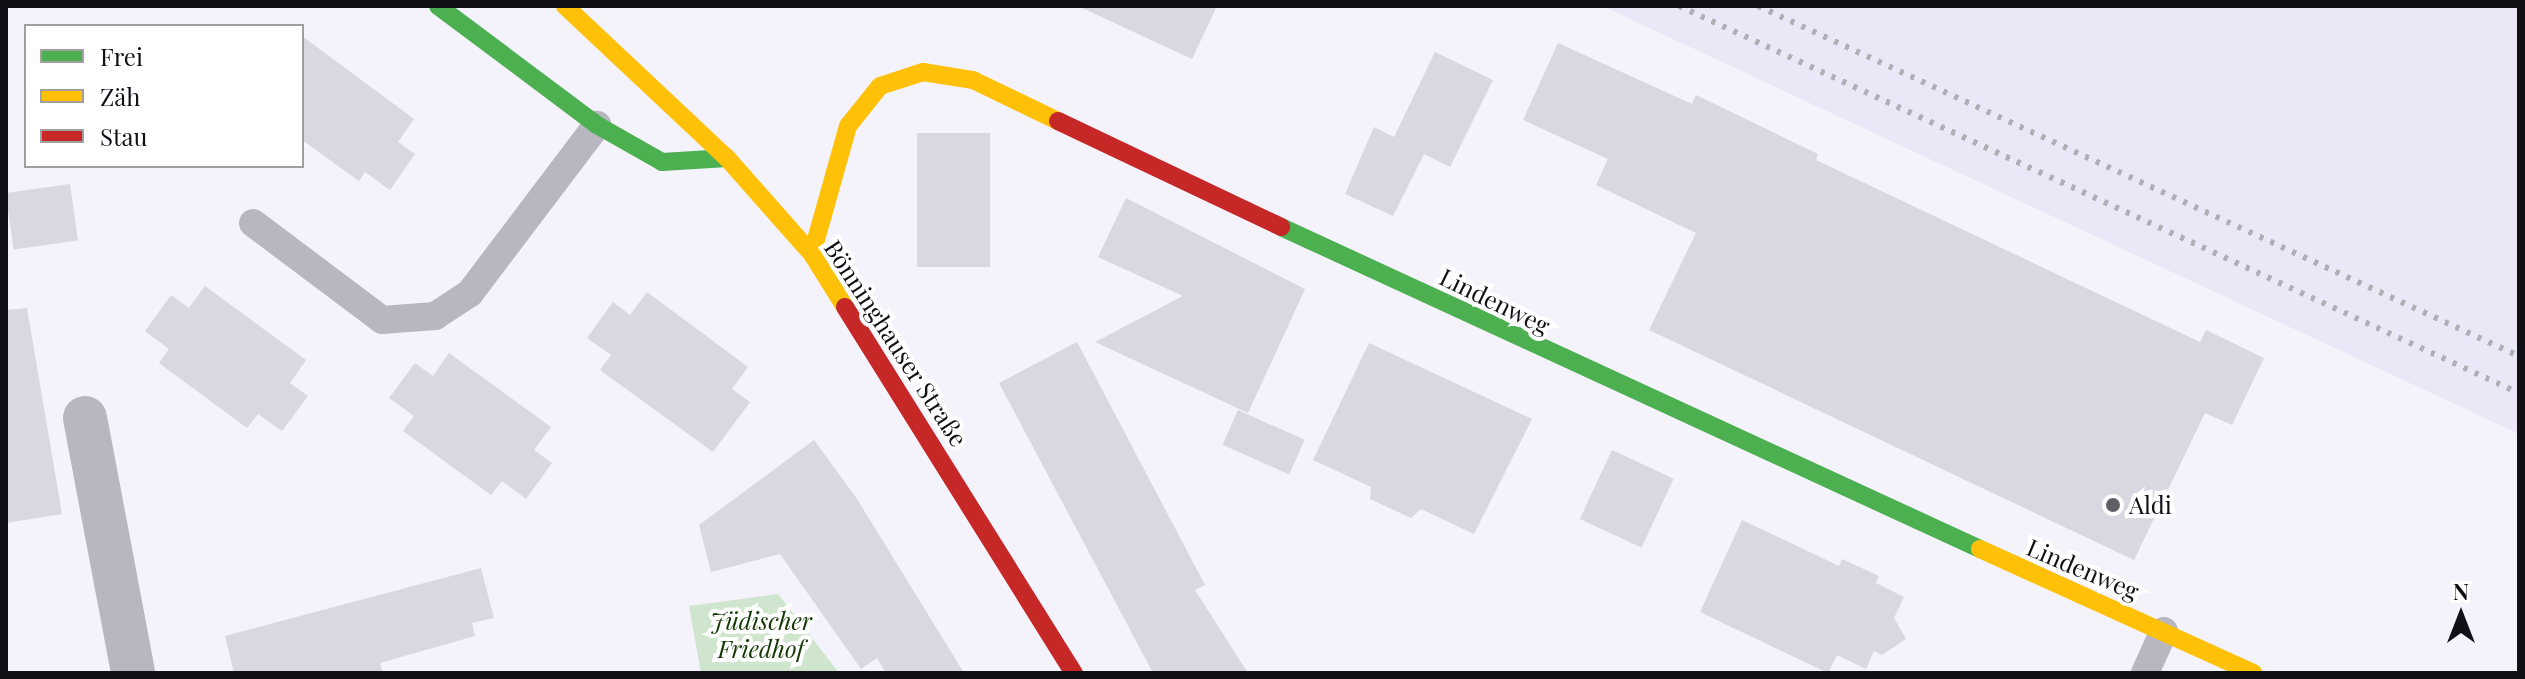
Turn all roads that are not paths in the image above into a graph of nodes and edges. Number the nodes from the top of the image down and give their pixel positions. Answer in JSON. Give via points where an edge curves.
{"nodes":[{"id":1,"x":438,"y":6,"type":"edge"},
{"id":2,"x":565,"y":6,"type":"edge"},
{"id":3,"x":597,"y":125,"type":"junction"},
{"id":4,"x":727,"y":158,"type":"junction"},
{"id":5,"x":253,"y":223,"type":"dead end"},
{"id":6,"x":812,"y":254,"type":"junction"},
{"id":7,"x":85,"y":418,"type":"dead end"},
{"id":8,"x":2164,"y":631,"type":"junction"},
{"id":9,"x":2215,"y":665,"type":"edge"},
{"id":10,"x":133,"y":673,"type":"edge"},
{"id":11,"x":1074,"y":673,"type":"edge"},
{"id":12,"x":2145,"y":673,"type":"edge"},
{"id":13,"x":2253,"y":673,"type":"edge"}],
"edges":[{"from":1,"to":3,"type":"street"},
{"from":2,"to":4,"type":"street","name":"Bönninghauser Straße"},
{"from":3,"to":4,"type":"street","via":[[662,162]]},
{"from":3,"to":5,"type":"lane","via":[[470,293],[435,316],[382,320]]},
{"from":4,"to":6,"type":"street","name":"Bönninghauser Straße"},
{"from":6,"to":8,"type":"street","name":"Lindenweg","via":[[848,126],[880,86],[923,72],[973,80],[1536,349]]},
{"from":6,"to":11,"type":"street","name":"Bönninghauser Straße"},
{"from":7,"to":10,"type":"street"},
{"from":8,"to":9,"type":"street","name":"Lindenweg"},
{"from":8,"to":12,"type":"lane"},
{"from":9,"to":13,"type":"street","name":"Lindenweg"}]}
